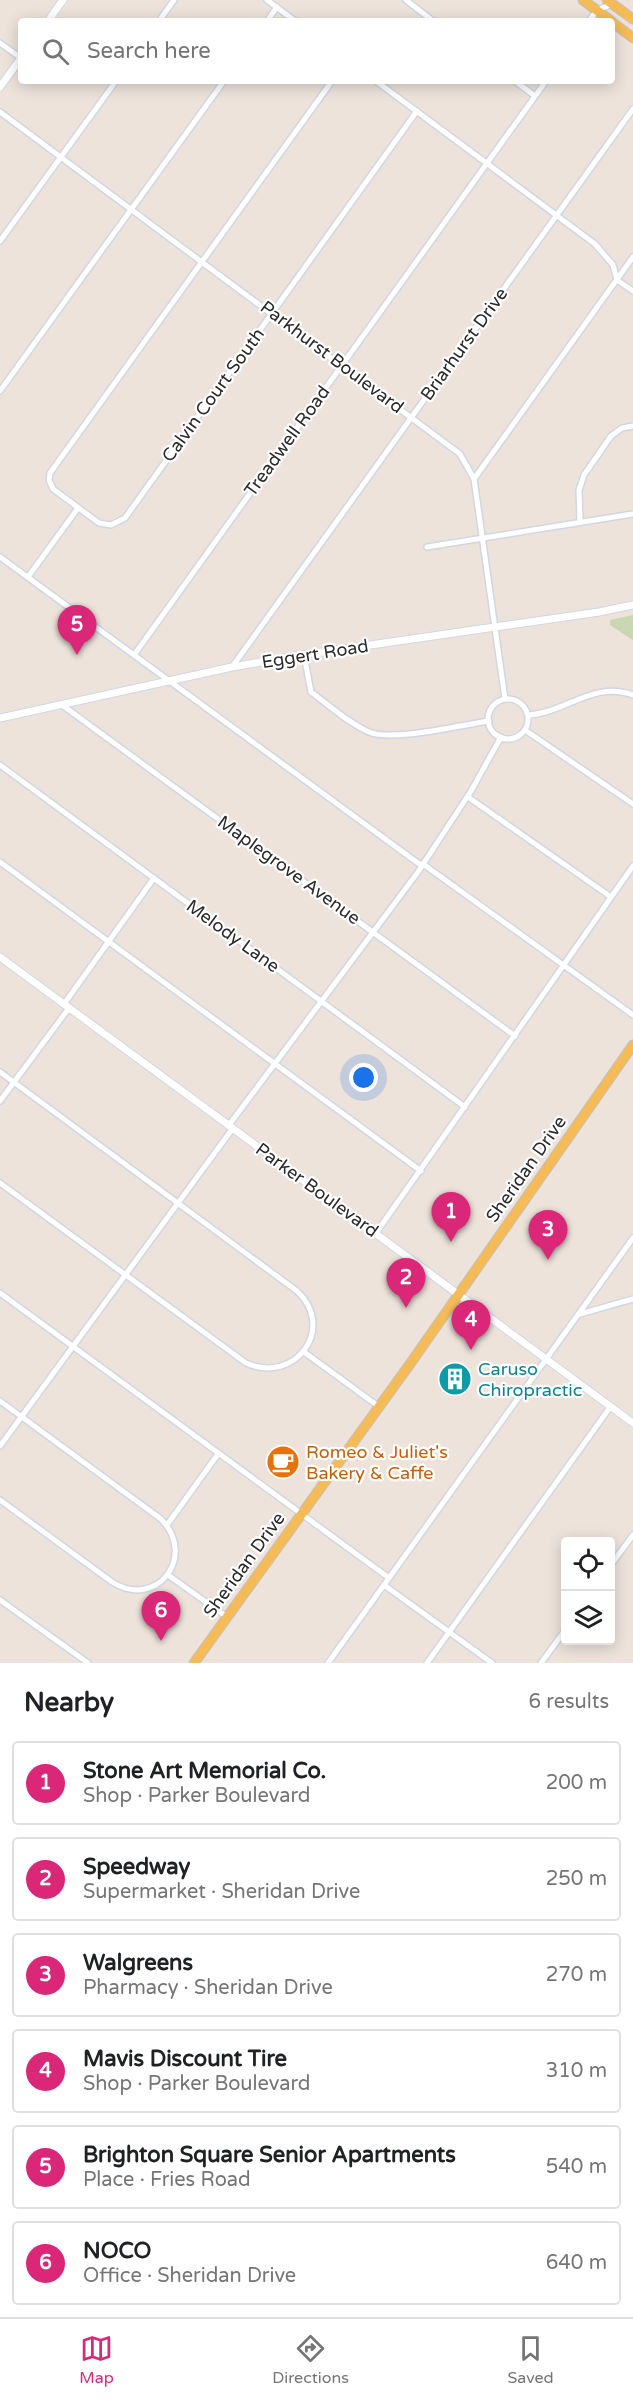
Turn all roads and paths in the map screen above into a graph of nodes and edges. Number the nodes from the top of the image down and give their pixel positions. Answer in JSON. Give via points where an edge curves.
{"nodes":[{"id":1,"x":63,"y":0,"type":"edge"},
{"id":2,"x":174,"y":0,"type":"edge"},
{"id":3,"x":267,"y":0,"type":"edge"},
{"id":4,"x":406,"y":0,"type":"edge"},
{"id":5,"x":584,"y":0,"type":"edge"},
{"id":6,"x":610,"y":2,"type":"edge"},
{"id":7,"x":277,"y":7,"type":"junction"},
{"id":8,"x":597,"y":10,"type":"junction"},
{"id":9,"x":50,"y":18,"type":"edge"},
{"id":10,"x":161,"y":18,"type":"edge"},
{"id":11,"x":269,"y":18,"type":"edge"},
{"id":12,"x":291,"y":18,"type":"edge"},
{"id":13,"x":429,"y":18,"type":"edge"},
{"id":14,"x":591,"y":18,"type":"edge"},
{"id":15,"x":608,"y":18,"type":"edge"},
{"id":16,"x":633,"y":20,"type":"edge"},
{"id":17,"x":615,"y":23,"type":"edge"},
{"id":18,"x":633,"y":38,"type":"edge"},
{"id":19,"x":0,"y":43,"type":"edge"},
{"id":20,"x":18,"y":56,"type":"edge"},
{"id":21,"x":18,"y":62,"type":"edge"},
{"id":22,"x":114,"y":84,"type":"edge"},
{"id":23,"x":222,"y":84,"type":"edge"},
{"id":24,"x":330,"y":84,"type":"edge"},
{"id":25,"x":380,"y":84,"type":"edge"},
{"id":26,"x":518,"y":84,"type":"edge"},
{"id":27,"x":544,"y":84,"type":"edge"},
{"id":28,"x":0,"y":87,"type":"edge"},
{"id":29,"x":536,"y":96,"type":"junction"},
{"id":30,"x":633,"y":109,"type":"edge"},
{"id":31,"x":417,"y":111,"type":"junction"},
{"id":32,"x":0,"y":112,"type":"edge"},
{"id":33,"x":61,"y":157,"type":"junction"},
{"id":34,"x":487,"y":163,"type":"junction"},
{"id":35,"x":131,"y":208,"type":"junction"},
{"id":36,"x":557,"y":215,"type":"junction"},
{"id":37,"x":0,"y":241,"type":"edge"},
{"id":38,"x":633,"y":257,"type":"edge"},
{"id":39,"x":202,"y":261,"type":"junction"},
{"id":40,"x":617,"y":280,"type":"junction"},
{"id":41,"x":633,"y":291,"type":"edge"},
{"id":42,"x":272,"y":313,"type":"junction"},
{"id":43,"x":342,"y":365,"type":"junction"},
{"id":44,"x":0,"y":391,"type":"edge"},
{"id":45,"x":412,"y":416,"type":"junction"},
{"id":46,"x":633,"y":426,"type":"edge"},
{"id":47,"x":474,"y":479,"type":"junction"},
{"id":48,"x":78,"y":508,"type":"junction"},
{"id":49,"x":633,"y":514,"type":"edge"},
{"id":50,"x":580,"y":522,"type":"junction"},
{"id":51,"x":483,"y":537,"type":"junction"},
{"id":52,"x":427,"y":547,"type":"dead end"},
{"id":53,"x":0,"y":557,"type":"edge"},
{"id":54,"x":28,"y":578,"type":"junction"},
{"id":55,"x":633,"y":605,"type":"edge"},
{"id":56,"x":496,"y":627,"type":"junction"},
{"id":57,"x":134,"y":655,"type":"junction"},
{"id":58,"x":304,"y":655,"type":"junction"},
{"id":59,"x":232,"y":667,"type":"junction"},
{"id":60,"x":170,"y":682,"type":"junction"},
{"id":61,"x":633,"y":695,"type":"edge"},
{"id":62,"x":505,"y":699,"type":"junction"},
{"id":63,"x":63,"y":705,"type":"junction"},
{"id":64,"x":528,"y":715,"type":"junction"},
{"id":65,"x":0,"y":718,"type":"edge"},
{"id":66,"x":489,"y":721,"type":"junction"},
{"id":67,"x":525,"y":730,"type":"junction"},
{"id":68,"x":501,"y":737,"type":"junction"},
{"id":69,"x":0,"y":765,"type":"edge"},
{"id":70,"x":468,"y":797,"type":"junction"},
{"id":71,"x":633,"y":804,"type":"edge"},
{"id":72,"x":0,"y":862,"type":"edge"},
{"id":73,"x":422,"y":865,"type":"junction"},
{"id":74,"x":633,"y":866,"type":"edge"},
{"id":75,"x":154,"y":878,"type":"junction"},
{"id":76,"x":611,"y":897,"type":"junction"},
{"id":77,"x":373,"y":932,"type":"junction"},
{"id":78,"x":109,"y":942,"type":"junction"},
{"id":79,"x":0,"y":957,"type":"edge"},
{"id":80,"x":563,"y":966,"type":"junction"},
{"id":81,"x":321,"y":1001,"type":"junction"},
{"id":82,"x":66,"y":1006,"type":"junction"},
{"id":83,"x":633,"y":1015,"type":"edge"},
{"id":84,"x":515,"y":1036,"type":"junction"},
{"id":85,"x":633,"y":1045,"type":"edge"},
{"id":86,"x":275,"y":1063,"type":"junction"},
{"id":87,"x":0,"y":1072,"type":"edge"},
{"id":88,"x":14,"y":1082,"type":"junction"},
{"id":89,"x":0,"y":1101,"type":"edge"},
{"id":90,"x":465,"y":1107,"type":"junction"},
{"id":91,"x":231,"y":1127,"type":"junction"},
{"id":92,"x":420,"y":1171,"type":"junction"},
{"id":93,"x":0,"y":1183,"type":"edge"},
{"id":94,"x":178,"y":1203,"type":"junction"},
{"id":95,"x":376,"y":1233,"type":"junction"},
{"id":96,"x":633,"y":1238,"type":"edge"},
{"id":97,"x":125,"y":1275,"type":"junction"},
{"id":98,"x":0,"y":1293,"type":"edge"},
{"id":99,"x":459,"y":1294,"type":"junction"},
{"id":100,"x":633,"y":1299,"type":"edge"},
{"id":101,"x":580,"y":1314,"type":"junction"},
{"id":102,"x":73,"y":1347,"type":"junction"},
{"id":103,"x":304,"y":1352,"type":"junction"},
{"id":104,"x":548,"y":1359,"type":"junction"},
{"id":105,"x":0,"y":1401,"type":"edge"},
{"id":106,"x":378,"y":1406,"type":"junction"},
{"id":107,"x":611,"y":1407,"type":"junction"},
{"id":108,"x":21,"y":1416,"type":"junction"},
{"id":109,"x":633,"y":1423,"type":"edge"},
{"id":110,"x":0,"y":1446,"type":"edge"},
{"id":111,"x":218,"y":1454,"type":"junction"},
{"id":112,"x":0,"y":1500,"type":"edge"},
{"id":113,"x":301,"y":1514,"type":"junction"},
{"id":114,"x":167,"y":1525,"type":"junction"},
{"id":115,"x":633,"y":1535,"type":"edge"},
{"id":116,"x":615,"y":1559,"type":"edge"},
{"id":117,"x":168,"y":1575,"type":"junction"},
{"id":118,"x":389,"y":1578,"type":"junction"},
{"id":119,"x":384,"y":1586,"type":"junction"},
{"id":120,"x":0,"y":1600,"type":"edge"},
{"id":121,"x":227,"y":1617,"type":"junction"},
{"id":122,"x":449,"y":1632,"type":"junction"},
{"id":123,"x":561,"y":1636,"type":"edge"},
{"id":124,"x":80,"y":1661,"type":"edge"},
{"id":125,"x":88,"y":1663,"type":"edge"},
{"id":126,"x":194,"y":1663,"type":"edge"},
{"id":127,"x":328,"y":1663,"type":"edge"},
{"id":128,"x":427,"y":1663,"type":"edge"},
{"id":129,"x":492,"y":1663,"type":"edge"},
{"id":130,"x":541,"y":1663,"type":"edge"}],
"edges":[{"from":1,"to":9,"type":"street"},
{"from":2,"to":10,"type":"street"},
{"from":3,"to":7,"type":"street"},
{"from":4,"to":13,"type":"street"},
{"from":5,"to":8,"type":"main road"},
{"from":6,"to":8,"type":"street"},
{"from":6,"to":16,"type":"main road"},
{"from":7,"to":11,"type":"street"},
{"from":7,"to":12,"type":"street"},
{"from":8,"to":14,"type":"street"},
{"from":8,"to":15,"type":"main road"},
{"from":17,"to":18,"type":"main road"},
{"from":19,"to":20,"type":"street"},
{"from":21,"to":28,"type":"street"},
{"from":22,"to":33,"type":"street"},
{"from":23,"to":35,"type":"street"},
{"from":24,"to":39,"type":"street"},
{"from":25,"to":31,"type":"street"},
{"from":26,"to":29,"type":"street"},
{"from":27,"to":29,"type":"street","name":"Treadwell Road"},
{"from":29,"to":34,"type":"street","name":"Treadwell Road"},
{"from":30,"to":36,"type":"street","name":"Briarhurst Drive"},
{"from":31,"to":34,"type":"street"},
{"from":31,"to":42,"type":"street","name":"Calvin Court South"},
{"from":32,"to":33,"type":"street","name":"Parkhurst Boulevard"},
{"from":33,"to":35,"type":"street","name":"Parkhurst Boulevard"},
{"from":33,"to":37,"type":"street"},
{"from":34,"to":36,"type":"street"},
{"from":34,"to":43,"type":"street","name":"Treadwell Road"},
{"from":35,"to":39,"type":"street","name":"Parkhurst Boulevard"},
{"from":35,"to":44,"type":"street"},
{"from":36,"to":40,"type":"street","via":[[602,251],[613,265]]},
{"from":36,"to":45,"type":"street","name":"Briarhurst Drive"},
{"from":38,"to":40,"type":"street"},
{"from":39,"to":42,"type":"street","name":"Parkhurst Boulevard"},
{"from":39,"to":48,"type":"street","via":[[50,473],[53,489]]},
{"from":40,"to":41,"type":"street"},
{"from":40,"to":47,"type":"street"},
{"from":42,"to":43,"type":"street","name":"Parkhurst Boulevard"},
{"from":42,"to":48,"type":"street","name":"Calvin Court South","via":[[125,518],[104,525]]},
{"from":43,"to":45,"type":"street","name":"Parkhurst Boulevard"},
{"from":43,"to":57,"type":"street","name":"Treadwell Road"},
{"from":45,"to":47,"type":"street","name":"Parkhurst Boulevard","via":[[460,454]]},
{"from":45,"to":59,"type":"street","name":"Briarhurst Drive"},
{"from":46,"to":50,"type":"street","via":[[611,436],[584,475],[579,490]]},
{"from":47,"to":51,"type":"street","name":"Parkhurst Boulevard"},
{"from":48,"to":54,"type":"street"},
{"from":49,"to":50,"type":"street"},
{"from":50,"to":51,"type":"street"},
{"from":51,"to":52,"type":"street"},
{"from":51,"to":56,"type":"street","name":"Parkhurst Boulevard"},
{"from":53,"to":54,"type":"street"},
{"from":54,"to":57,"type":"street"},
{"from":55,"to":56,"type":"street","name":"Eggert Road"},
{"from":56,"to":58,"type":"street","name":"Eggert Road"},
{"from":56,"to":62,"type":"street","name":"Parkhurst Boulevard"},
{"from":57,"to":60,"type":"street"},
{"from":58,"to":59,"type":"street","name":"Eggert Road"},
{"from":58,"to":66,"type":"street","via":[[311,692],[376,735],[393,736]]},
{"from":59,"to":60,"type":"street","name":"Eggert Road"},
{"from":60,"to":63,"type":"street","name":"Eggert Road"},
{"from":60,"to":73,"type":"street"},
{"from":61,"to":64,"type":"street","via":[[605,690]]},
{"from":62,"to":64,"type":"street","via":[[518,701]]},
{"from":62,"to":66,"type":"street","via":[[494,705]]},
{"from":63,"to":65,"type":"street","name":"Eggert Road"},
{"from":63,"to":77,"type":"street","name":"Maplegrove Avenue"},
{"from":64,"to":67,"type":"street"},
{"from":66,"to":68,"type":"street"},
{"from":67,"to":68,"type":"street","via":[[516,736]]},
{"from":67,"to":71,"type":"street"},
{"from":68,"to":70,"type":"street"},
{"from":69,"to":75,"type":"street","name":"Melody Lane"},
{"from":70,"to":73,"type":"street"},
{"from":70,"to":76,"type":"street"},
{"from":72,"to":78,"type":"street"},
{"from":73,"to":77,"type":"street"},
{"from":73,"to":80,"type":"street"},
{"from":74,"to":76,"type":"street"},
{"from":75,"to":78,"type":"street"},
{"from":75,"to":81,"type":"street","name":"Melody Lane"},
{"from":76,"to":80,"type":"street"},
{"from":77,"to":81,"type":"street"},
{"from":77,"to":84,"type":"street","name":"Maplegrove Avenue"},
{"from":78,"to":82,"type":"street"},
{"from":78,"to":86,"type":"street"},
{"from":79,"to":82,"type":"street","name":"Parker Boulevard"},
{"from":80,"to":83,"type":"street"},
{"from":80,"to":84,"type":"street"},
{"from":81,"to":86,"type":"street"},
{"from":81,"to":90,"type":"street","name":"Melody Lane"},
{"from":82,"to":88,"type":"street"},
{"from":82,"to":91,"type":"street","name":"Parker Boulevard"},
{"from":84,"to":90,"type":"street"},
{"from":85,"to":99,"type":"main road","name":"Sheridan Drive"},
{"from":86,"to":91,"type":"street"},
{"from":86,"to":92,"type":"street"},
{"from":87,"to":88,"type":"street"},
{"from":88,"to":89,"type":"street"},
{"from":88,"to":94,"type":"street"},
{"from":90,"to":92,"type":"street"},
{"from":91,"to":94,"type":"street"},
{"from":91,"to":95,"type":"street","name":"Parker Boulevard"},
{"from":92,"to":95,"type":"street"},
{"from":93,"to":97,"type":"street"},
{"from":94,"to":97,"type":"street"},
{"from":94,"to":103,"type":"street","via":[[303,1296],[312,1327]]},
{"from":95,"to":99,"type":"street","name":"Parker Boulevard"},
{"from":96,"to":101,"type":"street"},
{"from":97,"to":102,"type":"street"},
{"from":97,"to":103,"type":"street","via":[[246,1363],[278,1368]]},
{"from":98,"to":102,"type":"street"},
{"from":99,"to":104,"type":"street","name":"Parker Boulevard"},
{"from":99,"to":106,"type":"main road","name":"Sheridan Drive"},
{"from":100,"to":101,"type":"street"},
{"from":101,"to":104,"type":"street"},
{"from":102,"to":108,"type":"street"},
{"from":102,"to":111,"type":"street"},
{"from":103,"to":106,"type":"street"},
{"from":104,"to":107,"type":"street","name":"Parker Boulevard"},
{"from":104,"to":118,"type":"street"},
{"from":105,"to":108,"type":"street"},
{"from":106,"to":113,"type":"main road","name":"Sheridan Drive"},
{"from":107,"to":109,"type":"street","name":"Parker Boulevard"},
{"from":107,"to":122,"type":"street"},
{"from":108,"to":110,"type":"street"},
{"from":108,"to":114,"type":"street"},
{"from":111,"to":113,"type":"street"},
{"from":111,"to":114,"type":"street"},
{"from":112,"to":117,"type":"street","via":[[118,1586],[143,1589]]},
{"from":113,"to":118,"type":"street"},
{"from":113,"to":121,"type":"main road","name":"Sheridan Drive"},
{"from":114,"to":117,"type":"street","via":[[174,1537],[176,1554]]},
{"from":115,"to":116,"type":"street"},
{"from":117,"to":121,"type":"street"},
{"from":118,"to":119,"type":"street"},
{"from":119,"to":122,"type":"street"},
{"from":119,"to":127,"type":"street"},
{"from":120,"to":124,"type":"street"},
{"from":121,"to":126,"type":"main road","name":"Sheridan Drive"},
{"from":122,"to":128,"type":"street"},
{"from":122,"to":129,"type":"street"},
{"from":123,"to":130,"type":"street"},
{"from":124,"to":125,"type":"street"}]}
